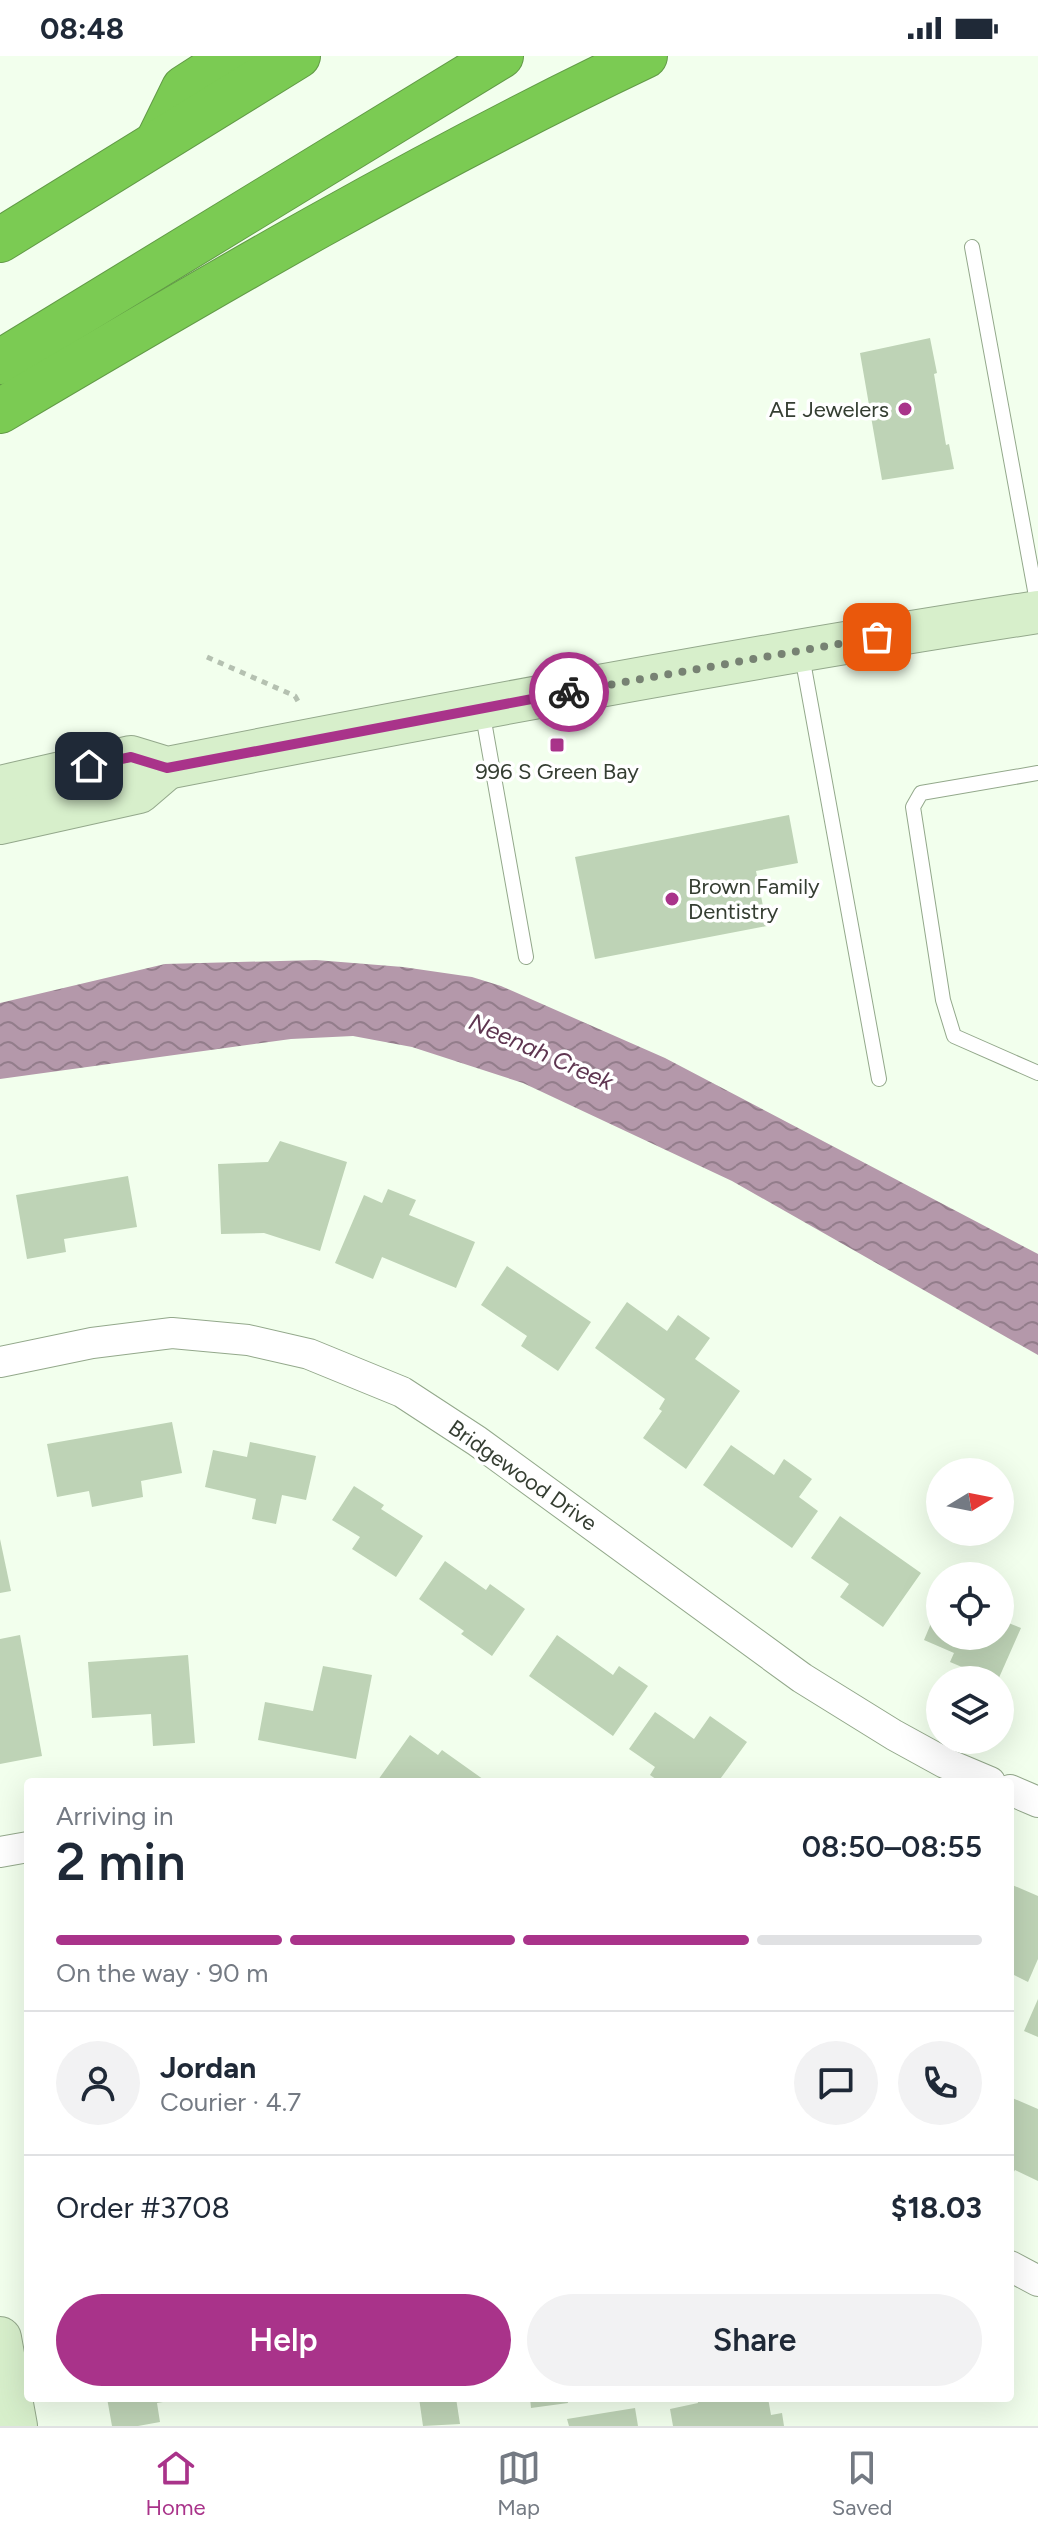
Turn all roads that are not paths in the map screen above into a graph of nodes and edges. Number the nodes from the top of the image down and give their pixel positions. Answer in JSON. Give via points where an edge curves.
{"nodes":[{"id":1,"x":234,"y":56,"type":"edge"},
{"id":2,"x":298,"y":56,"type":"edge"},
{"id":3,"x":501,"y":56,"type":"edge"},
{"id":4,"x":645,"y":56,"type":"edge"},
{"id":5,"x":158,"y":141,"type":"junction"},
{"id":6,"x":0,"y":240,"type":"edge"},
{"id":7,"x":972,"y":247,"type":"dead end"},
{"id":8,"x":0,"y":362,"type":"edge"},
{"id":9,"x":0,"y":411,"type":"edge"},
{"id":10,"x":1038,"y":609,"type":"edge"},
{"id":11,"x":801,"y":651,"type":"junction"},
{"id":12,"x":482,"y":707,"type":"junction"},
{"id":13,"x":0,"y":762,"type":"edge"},
{"id":14,"x":149,"y":763,"type":"junction"},
{"id":15,"x":1038,"y":773,"type":"edge"},
{"id":16,"x":0,"y":787,"type":"edge"},
{"id":17,"x":0,"y":823,"type":"edge"},
{"id":18,"x":526,"y":957,"type":"dead end"},
{"id":19,"x":1038,"y":1073,"type":"edge"},
{"id":20,"x":879,"y":1079,"type":"dead end"},
{"id":21,"x":0,"y":1362,"type":"edge"},
{"id":22,"x":981,"y":1778,"type":"edge"},
{"id":23,"x":1014,"y":1792,"type":"edge"},
{"id":24,"x":1038,"y":1802,"type":"edge"},
{"id":25,"x":24,"y":1848,"type":"edge"},
{"id":26,"x":0,"y":1852,"type":"edge"},
{"id":27,"x":1014,"y":2268,"type":"edge"},
{"id":28,"x":1038,"y":2281,"type":"edge"},
{"id":29,"x":0,"y":2338,"type":"edge"},
{"id":30,"x":16,"y":2426,"type":"edge"}],
"edges":[{"from":1,"to":5,"type":"highway","via":[[184,88]]},
{"from":2,"to":5,"type":"highway"},
{"from":3,"to":8,"type":"highway"},
{"from":4,"to":9,"type":"highway","via":[[537,107]]},
{"from":5,"to":6,"type":"highway"},
{"from":7,"to":10,"type":"lane"},
{"from":10,"to":11,"type":"main road"},
{"from":11,"to":12,"type":"main road"},
{"from":11,"to":20,"type":"lane"},
{"from":12,"to":14,"type":"main road"},
{"from":12,"to":18,"type":"lane"},
{"from":13,"to":14,"type":"main road","via":[[60,753]]},
{"from":14,"to":16,"type":"main road"},
{"from":14,"to":17,"type":"main road","via":[[139,792]]},
{"from":15,"to":19,"type":"lane","via":[[921,793],[913,807],[943,1000],[954,1036]]},
{"from":21,"to":22,"type":"street","name":"Bridgewood Drive","via":[[172,1333],[248,1340],[309,1354],[402,1392],[802,1678],[894,1735]]},
{"from":23,"to":24,"type":"street"},
{"from":25,"to":26,"type":"street"},
{"from":27,"to":28,"type":"street"},
{"from":29,"to":30,"type":"main road"}]}
